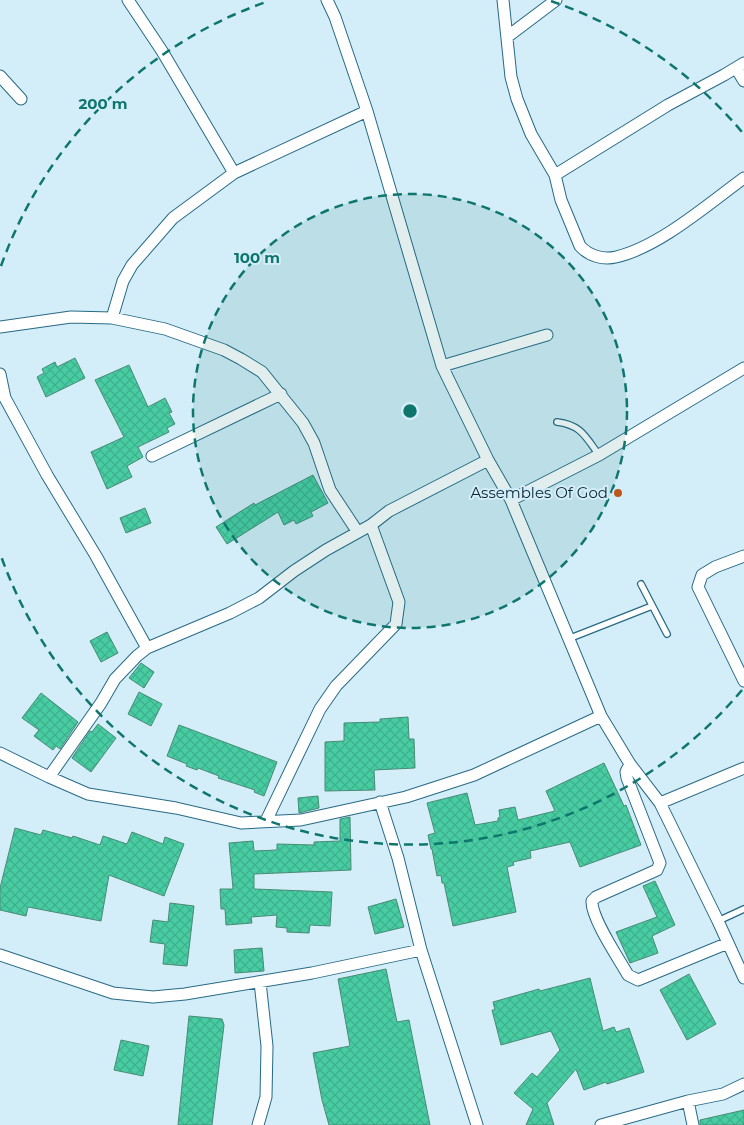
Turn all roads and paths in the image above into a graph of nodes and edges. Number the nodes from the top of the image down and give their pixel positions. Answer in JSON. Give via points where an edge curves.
{"nodes":[{"id":1,"x":128,"y":0,"type":"edge"},
{"id":2,"x":327,"y":0,"type":"edge"},
{"id":3,"x":503,"y":0,"type":"edge"},
{"id":4,"x":556,"y":0,"type":"edge"},
{"id":5,"x":508,"y":37,"type":"junction"},
{"id":6,"x":740,"y":65,"type":"edge"},
{"id":7,"x":0,"y":76,"type":"edge"},
{"id":8,"x":744,"y":81,"type":"edge"},
{"id":9,"x":21,"y":99,"type":"dead end"},
{"id":10,"x":368,"y":111,"type":"junction"},
{"id":11,"x":234,"y":172,"type":"junction"},
{"id":12,"x":555,"y":175,"type":"junction"},
{"id":13,"x":744,"y":178,"type":"edge"},
{"id":14,"x":112,"y":318,"type":"junction"},
{"id":15,"x":0,"y":327,"type":"edge"},
{"id":16,"x":547,"y":335,"type":"dead end"},
{"id":17,"x":442,"y":366,"type":"junction"},
{"id":18,"x":744,"y":368,"type":"edge"},
{"id":19,"x":0,"y":374,"type":"edge"},
{"id":20,"x":281,"y":394,"type":"junction"},
{"id":21,"x":556,"y":422,"type":"dead end"},
{"id":22,"x":599,"y":455,"type":"junction"},
{"id":23,"x":152,"y":456,"type":"dead end"},
{"id":24,"x":488,"y":460,"type":"junction"},
{"id":25,"x":511,"y":500,"type":"junction"},
{"id":26,"x":371,"y":524,"type":"junction"},
{"id":27,"x":357,"y":531,"type":"junction"},
{"id":28,"x":744,"y":556,"type":"edge"},
{"id":29,"x":641,"y":584,"type":"dead end"},
{"id":30,"x":652,"y":606,"type":"junction"},
{"id":31,"x":667,"y":634,"type":"dead end"},
{"id":32,"x":568,"y":639,"type":"junction"},
{"id":33,"x":148,"y":648,"type":"junction"},
{"id":34,"x":744,"y":681,"type":"edge"},
{"id":35,"x":601,"y":716,"type":"junction"},
{"id":36,"x":0,"y":752,"type":"edge"},
{"id":37,"x":630,"y":764,"type":"junction"},
{"id":38,"x":744,"y":768,"type":"edge"},
{"id":39,"x":49,"y":777,"type":"junction"},
{"id":40,"x":380,"y":802,"type":"junction"},
{"id":41,"x":660,"y":803,"type":"junction"},
{"id":42,"x":266,"y":821,"type":"junction"},
{"id":43,"x":744,"y":908,"type":"edge"},
{"id":44,"x":718,"y":920,"type":"junction"},
{"id":45,"x":728,"y":943,"type":"junction"},
{"id":46,"x":421,"y":950,"type":"junction"},
{"id":47,"x":0,"y":955,"type":"edge"},
{"id":48,"x":744,"y":978,"type":"edge"},
{"id":49,"x":260,"y":982,"type":"junction"},
{"id":50,"x":744,"y":1084,"type":"edge"},
{"id":51,"x":688,"y":1101,"type":"junction"},
{"id":52,"x":258,"y":1125,"type":"edge"},
{"id":53,"x":478,"y":1125,"type":"edge"},
{"id":54,"x":601,"y":1125,"type":"edge"},
{"id":55,"x":693,"y":1125,"type":"edge"}],
"edges":[{"from":1,"to":11,"type":"street"},
{"from":2,"to":10,"type":"street"},
{"from":3,"to":5,"type":"street"},
{"from":4,"to":5,"type":"street"},
{"from":5,"to":12,"type":"street","via":[[511,77],[517,99]]},
{"from":6,"to":8,"type":"street"},
{"from":6,"to":12,"type":"street"},
{"from":7,"to":9,"type":"street"},
{"from":10,"to":11,"type":"street"},
{"from":10,"to":17,"type":"street"},
{"from":11,"to":14,"type":"street","via":[[173,218],[132,265],[123,281]]},
{"from":12,"to":13,"type":"street","via":[[560,200],[580,246],[593,256],[614,258],[656,242]]},
{"from":14,"to":15,"type":"street","via":[[71,317]]},
{"from":14,"to":20,"type":"street","via":[[165,329],[224,350],[262,372]]},
{"from":16,"to":17,"type":"street"},
{"from":17,"to":24,"type":"street"},
{"from":18,"to":22,"type":"street"},
{"from":19,"to":33,"type":"street","via":[[5,398]]},
{"from":20,"to":23,"type":"street"},
{"from":20,"to":27,"type":"street","via":[[314,443],[330,490]]},
{"from":21,"to":22,"type":"lane","via":[[576,427]]},
{"from":22,"to":25,"type":"street"},
{"from":24,"to":25,"type":"street"},
{"from":24,"to":26,"type":"street","via":[[409,500]]},
{"from":25,"to":32,"type":"street"},
{"from":26,"to":27,"type":"street"},
{"from":26,"to":42,"type":"street","via":[[399,602],[396,624],[336,686],[320,709]]},
{"from":27,"to":33,"type":"street","via":[[310,560],[259,598]]},
{"from":28,"to":34,"type":"street","via":[[702,575],[698,587]]},
{"from":29,"to":30,"type":"lane"},
{"from":30,"to":31,"type":"lane"},
{"from":30,"to":32,"type":"lane"},
{"from":32,"to":35,"type":"street"},
{"from":33,"to":39,"type":"street","via":[[115,679]]},
{"from":35,"to":37,"type":"street"},
{"from":35,"to":40,"type":"street","via":[[474,775]]},
{"from":36,"to":39,"type":"street"},
{"from":37,"to":41,"type":"street"},
{"from":37,"to":45,"type":"street","via":[[627,778],[660,862],[656,870],[596,897],[591,908],[596,918],[628,975],[638,980]]},
{"from":38,"to":41,"type":"street"},
{"from":39,"to":42,"type":"street","via":[[88,794],[176,808],[241,823]]},
{"from":40,"to":42,"type":"street","via":[[301,820]]},
{"from":40,"to":46,"type":"street"},
{"from":41,"to":44,"type":"street"},
{"from":43,"to":44,"type":"lane"},
{"from":44,"to":45,"type":"street"},
{"from":45,"to":48,"type":"street"},
{"from":46,"to":49,"type":"street"},
{"from":46,"to":53,"type":"street"},
{"from":47,"to":49,"type":"street","via":[[112,993],[153,997]]},
{"from":49,"to":52,"type":"street","via":[[267,1055],[266,1097]]},
{"from":50,"to":51,"type":"street","via":[[722,1094]]},
{"from":51,"to":54,"type":"street"},
{"from":51,"to":55,"type":"street"}]}
